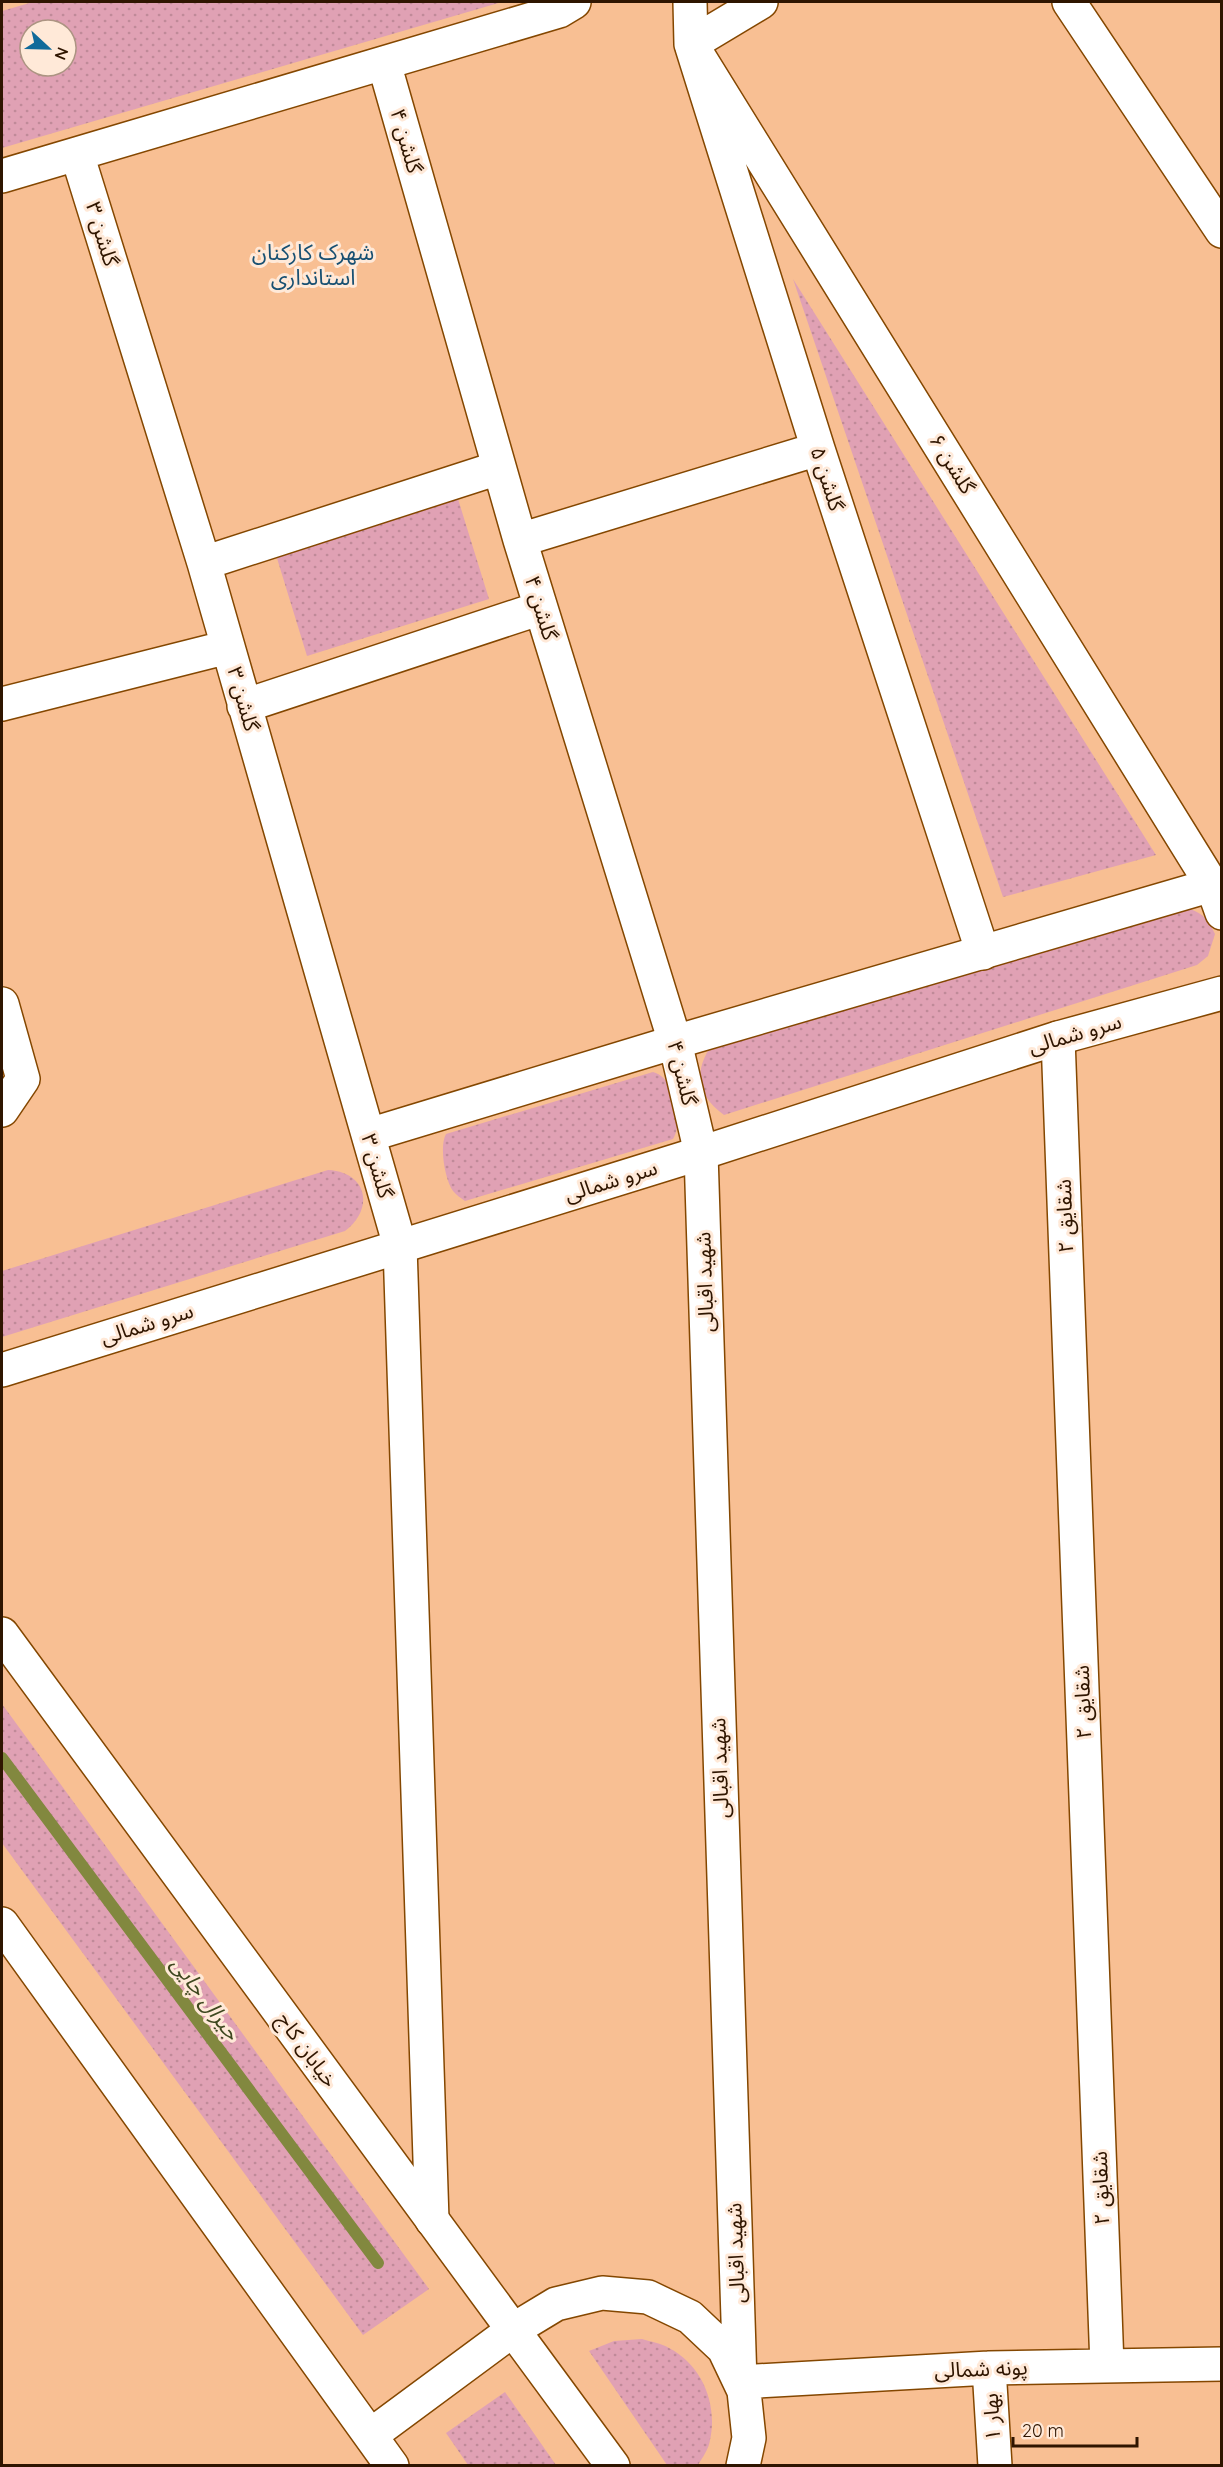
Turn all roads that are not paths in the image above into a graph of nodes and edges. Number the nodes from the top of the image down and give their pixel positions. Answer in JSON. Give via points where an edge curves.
{"nodes":[{"id":1,"x":574,"y":2,"type":"edge"},
{"id":2,"x":690,"y":2,"type":"edge"},
{"id":3,"x":761,"y":2,"type":"edge"},
{"id":4,"x":1069,"y":2,"type":"edge"},
{"id":5,"x":691,"y":44,"type":"junction"},
{"id":6,"x":384,"y":63,"type":"junction"},
{"id":7,"x":77,"y":154,"type":"junction"},
{"id":8,"x":2,"y":176,"type":"edge"},
{"id":9,"x":1221,"y":231,"type":"edge"},
{"id":10,"x":818,"y":449,"type":"junction"},
{"id":11,"x":498,"y":468,"type":"junction"},
{"id":12,"x":520,"y":540,"type":"junction"},
{"id":13,"x":204,"y":563,"type":"junction"},
{"id":14,"x":542,"y":608,"type":"junction"},
{"id":15,"x":228,"y":647,"type":"junction"},
{"id":16,"x":2,"y":704,"type":"edge"},
{"id":17,"x":244,"y":706,"type":"junction"},
{"id":18,"x":1217,"y":899,"type":"edge"},
{"id":19,"x":983,"y":953,"type":"junction"},
{"id":20,"x":1221,"y":993,"type":"edge"},
{"id":21,"x":2,"y":1004,"type":"edge"},
{"id":22,"x":1058,"y":1038,"type":"junction"},
{"id":23,"x":675,"y":1042,"type":"junction"},
{"id":24,"x":2,"y":1110,"type":"edge"},
{"id":25,"x":369,"y":1135,"type":"junction"},
{"id":26,"x":701,"y":1153,"type":"junction"},
{"id":27,"x":400,"y":1246,"type":"junction"},
{"id":28,"x":2,"y":1370,"type":"edge"},
{"id":29,"x":2,"y":1634,"type":"edge"},
{"id":30,"x":2,"y":1924,"type":"edge"},
{"id":31,"x":432,"y":2220,"type":"junction"},
{"id":32,"x":513,"y":2330,"type":"junction"},
{"id":33,"x":1221,"y":2364,"type":"edge"},
{"id":34,"x":1107,"y":2366,"type":"junction"},
{"id":35,"x":989,"y":2368,"type":"junction"},
{"id":36,"x":740,"y":2382,"type":"junction"},
{"id":37,"x":371,"y":2436,"type":"junction"},
{"id":38,"x":392,"y":2466,"type":"edge"},
{"id":39,"x":613,"y":2466,"type":"edge"},
{"id":40,"x":743,"y":2466,"type":"edge"},
{"id":41,"x":995,"y":2466,"type":"edge"}],
"edges":[{"from":1,"to":6,"type":"street","via":[[559,11]]},
{"from":2,"to":5,"type":"street","name":"گلشن ۵"},
{"from":3,"to":5,"type":"street"},
{"from":4,"to":9,"type":"street"},
{"from":5,"to":10,"type":"street","name":"گلشن ۵"},
{"from":5,"to":18,"type":"street","name":"گلشن ۶"},
{"from":6,"to":7,"type":"street"},
{"from":6,"to":11,"type":"street","name":"گلشن ۴"},
{"from":7,"to":8,"type":"street"},
{"from":7,"to":13,"type":"street","name":"گلشن ۳"},
{"from":10,"to":12,"type":"street"},
{"from":10,"to":19,"type":"street","name":"گلشن ۵"},
{"from":11,"to":12,"type":"street","name":"گلشن ۴"},
{"from":11,"to":13,"type":"street"},
{"from":12,"to":14,"type":"street","name":"گلشن ۴"},
{"from":13,"to":15,"type":"street","name":"گلشن ۳"},
{"from":14,"to":17,"type":"street"},
{"from":14,"to":23,"type":"street","name":"گلشن ۴"},
{"from":15,"to":16,"type":"street"},
{"from":15,"to":17,"type":"street","name":"گلشن ۳"},
{"from":17,"to":25,"type":"street","name":"گلشن ۳"},
{"from":18,"to":19,"type":"street"},
{"from":19,"to":23,"type":"street"},
{"from":20,"to":22,"type":"street","name":"سرو شمالی"},
{"from":21,"to":24,"type":"street","via":[[23,1079]]},
{"from":22,"to":26,"type":"street","name":"سرو شمالی"},
{"from":22,"to":34,"type":"street","name":"شقایق ۲"},
{"from":23,"to":25,"type":"street"},
{"from":23,"to":26,"type":"street","name":"گلشن ۴"},
{"from":25,"to":27,"type":"street","name":"گلشن ۳"},
{"from":26,"to":27,"type":"street","name":"سرو شمالی"},
{"from":26,"to":36,"type":"street","name":"شهید اقبالی"},
{"from":27,"to":28,"type":"street","name":"سرو شمالی"},
{"from":27,"to":31,"type":"street","name":"گلشن ۳"},
{"from":29,"to":31,"type":"street","name":"خیابان کاج"},
{"from":30,"to":37,"type":"street"},
{"from":31,"to":32,"type":"street","name":"خیابان کاج"},
{"from":32,"to":36,"type":"street","via":[[556,2304],[589,2295],[648,2297],[690,2317],[724,2349]]},
{"from":32,"to":37,"type":"street"},
{"from":32,"to":39,"type":"street","name":"خیابان کاج"},
{"from":33,"to":34,"type":"street","name":"پونه شمالی"},
{"from":34,"to":35,"type":"street","name":"پونه شمالی"},
{"from":35,"to":36,"type":"street","name":"پونه شمالی"},
{"from":35,"to":41,"type":"street","name":"بهار ۱"},
{"from":36,"to":40,"type":"street","via":[[749,2438]]},
{"from":37,"to":38,"type":"street"}]}
